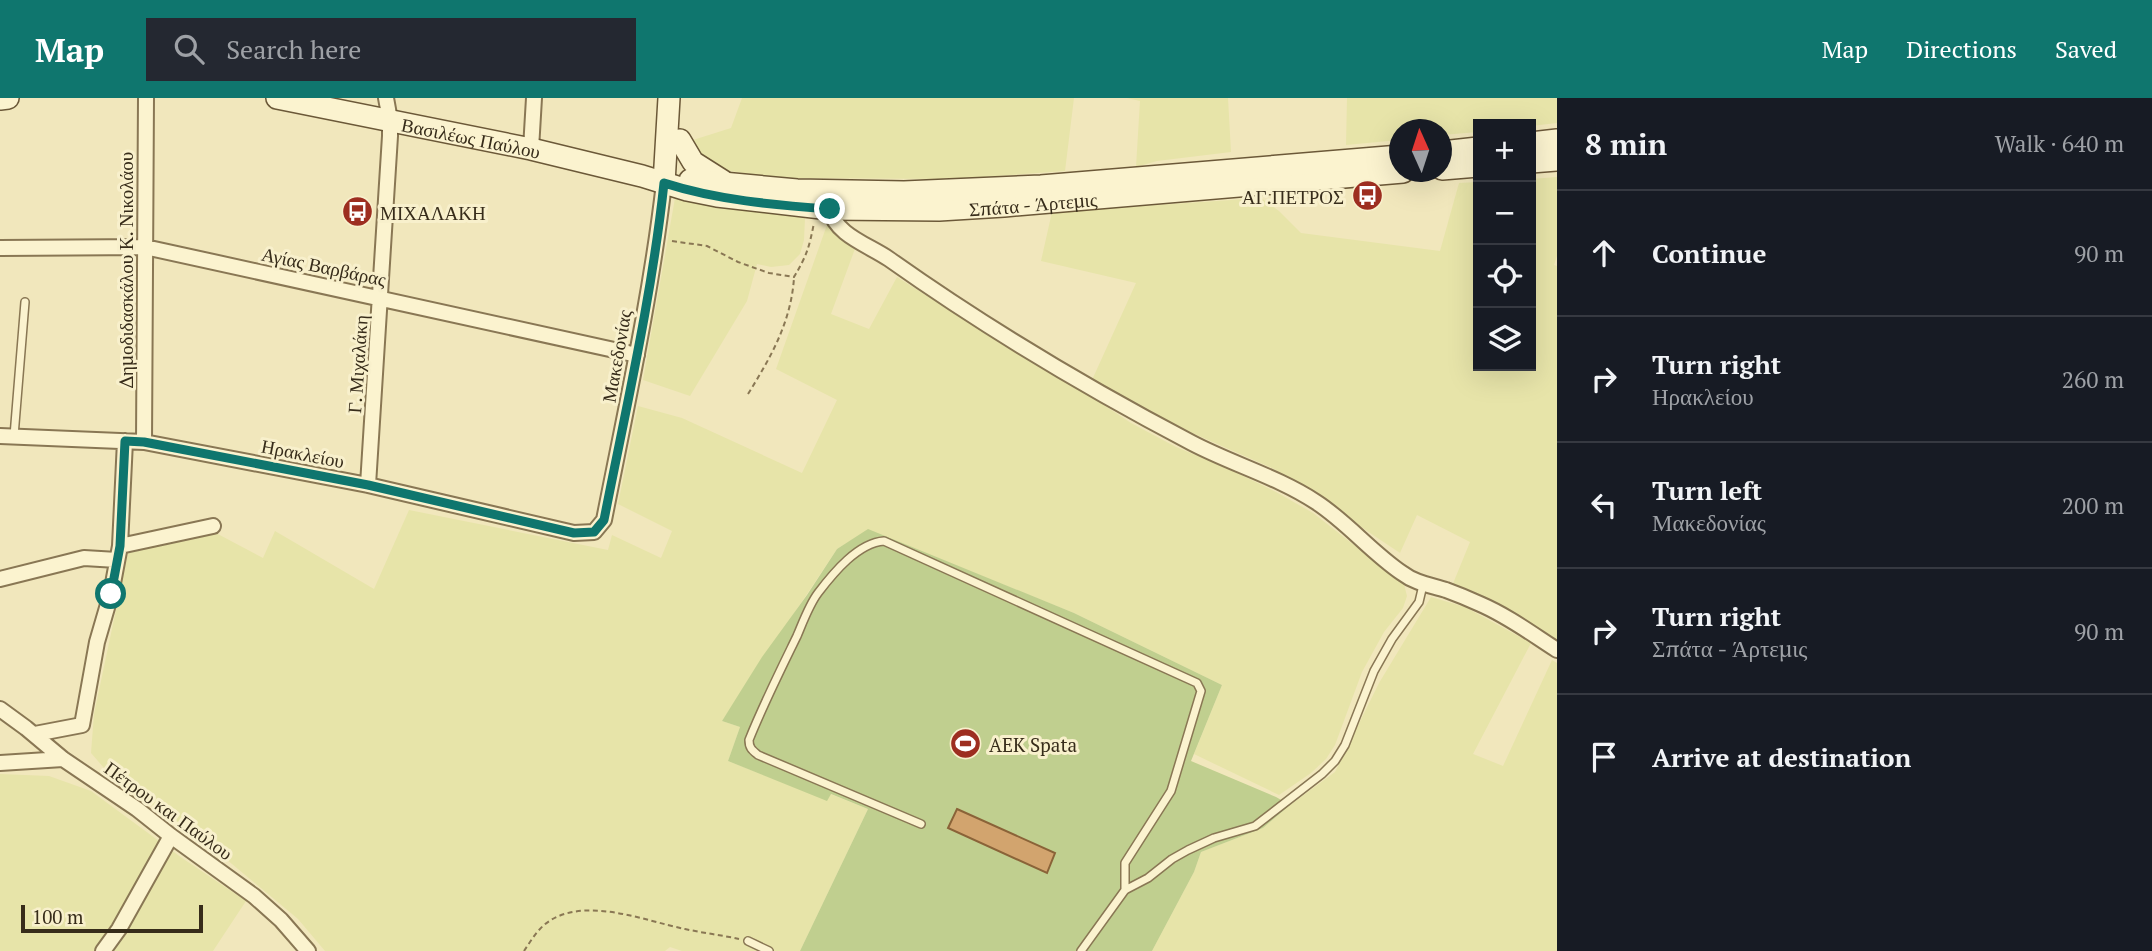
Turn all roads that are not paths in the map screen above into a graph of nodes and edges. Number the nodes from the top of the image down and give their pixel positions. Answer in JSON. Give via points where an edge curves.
{"nodes":[{"id":1,"x":9,"y":98,"type":"edge"},
{"id":2,"x":146,"y":98,"type":"edge"},
{"id":3,"x":276,"y":98,"type":"edge"},
{"id":4,"x":386,"y":98,"type":"edge"},
{"id":5,"x":534,"y":98,"type":"edge"},
{"id":6,"x":669,"y":98,"type":"edge"},
{"id":7,"x":682,"y":98,"type":"edge"},
{"id":8,"x":0,"y":99,"type":"edge"},
{"id":9,"x":390,"y":120,"type":"junction"},
{"id":10,"x":680,"y":140,"type":"junction"},
{"id":11,"x":1557,"y":140,"type":"edge"},
{"id":12,"x":1536,"y":142,"type":"edge"},
{"id":13,"x":531,"y":149,"type":"junction"},
{"id":14,"x":1473,"y":149,"type":"edge"},
{"id":15,"x":1452,"y":151,"type":"edge"},
{"id":16,"x":1389,"y":157,"type":"edge"},
{"id":17,"x":1557,"y":160,"type":"edge"},
{"id":18,"x":1536,"y":162,"type":"edge"},
{"id":19,"x":1473,"y":166,"type":"edge"},
{"id":20,"x":1452,"y":168,"type":"edge"},
{"id":21,"x":1389,"y":173,"type":"edge"},
{"id":22,"x":672,"y":181,"type":"junction"},
{"id":23,"x":725,"y":182,"type":"junction"},
{"id":24,"x":824,"y":209,"type":"junction"},
{"id":25,"x":145,"y":247,"type":"junction"},
{"id":26,"x":0,"y":248,"type":"edge"},
{"id":27,"x":381,"y":298,"type":"junction"},
{"id":28,"x":25,"y":302,"type":"dead end"},
{"id":29,"x":636,"y":355,"type":"junction"},
{"id":30,"x":7,"y":436,"type":"edge"},
{"id":31,"x":125,"y":441,"type":"junction"},
{"id":32,"x":144,"y":442,"type":"junction"},
{"id":33,"x":368,"y":485,"type":"junction"},
{"id":34,"x":213,"y":526,"type":"dead end"},
{"id":35,"x":594,"y":532,"type":"joint"},
{"id":36,"x":119,"y":553,"type":"junction"},
{"id":37,"x":0,"y":579,"type":"edge"},
{"id":38,"x":1423,"y":585,"type":"junction"},
{"id":39,"x":1557,"y":650,"type":"edge"},
{"id":40,"x":0,"y":709,"type":"edge"},
{"id":41,"x":35,"y":734,"type":"junction"},
{"id":42,"x":63,"y":759,"type":"junction"},
{"id":43,"x":0,"y":763,"type":"edge"},
{"id":44,"x":921,"y":824,"type":"dead end"},
{"id":45,"x":171,"y":836,"type":"junction"},
{"id":46,"x":1125,"y":890,"type":"junction"},
{"id":47,"x":748,"y":941,"type":"road end"},
{"id":48,"x":103,"y":951,"type":"edge"},
{"id":49,"x":307,"y":951,"type":"edge"},
{"id":50,"x":769,"y":951,"type":"edge"},
{"id":51,"x":1081,"y":951,"type":"edge"}],
"edges":[{"from":1,"to":8,"type":"main road"},
{"from":2,"to":25,"type":"street","name":"Δημοδιδασκάλου Κ. Νικολάου"},
{"from":3,"to":9,"type":"main road","name":"Βασιλέως Παύλου"},
{"from":4,"to":9,"type":"street","name":"Γ. Μιχαλάκη"},
{"from":5,"to":13,"type":"street"},
{"from":6,"to":22,"type":"main road"},
{"from":7,"to":10,"type":"main road"},
{"from":9,"to":13,"type":"main road","name":"Βασιλέως Παύλου"},
{"from":9,"to":27,"type":"street","name":"Γ. Μιχαλάκη"},
{"from":10,"to":22,"type":"main road"},
{"from":10,"to":23,"type":"main road","via":[[693,162]]},
{"from":11,"to":12,"type":"main road"},
{"from":13,"to":22,"type":"main road","name":"Βασιλέως Παύλου"},
{"from":14,"to":15,"type":"main road"},
{"from":16,"to":23,"type":"main road","name":"Σπάτα - Άρτεμις","via":[[904,192],[797,190]]},
{"from":17,"to":18,"type":"main road"},
{"from":19,"to":20,"type":"main road"},
{"from":21,"to":24,"type":"main road","name":"Σπάτα - Άρτεμις","via":[[1004,206]]},
{"from":22,"to":23,"type":"main road","name":"Σπάτα - Άρτεμις"},
{"from":22,"to":24,"type":"main road","name":"Σπάτα - Άρτεμις","via":[[687,190],[717,196]]},
{"from":22,"to":29,"type":"street","name":"Μακεδονίας"},
{"from":24,"to":38,"type":"street","via":[[841,230],[1019,345],[1144,417],[1318,503],[1402,574]]},
{"from":25,"to":26,"type":"street","name":"Αγίας Βαρβάρας"},
{"from":25,"to":27,"type":"street","name":"Αγίας Βαρβάρας"},
{"from":25,"to":32,"type":"street","name":"Δημοδιδασκάλου Κ. Νικολάου"},
{"from":27,"to":29,"type":"street","name":"Αγίας Βαρβάρας"},
{"from":27,"to":33,"type":"street","name":"Γ. Μιχαλάκη"},
{"from":28,"to":30,"type":"lane"},
{"from":29,"to":35,"type":"street","name":"Μακεδονίας","via":[[604,520]]},
{"from":30,"to":31,"type":"street","name":"Ηρακλείου"},
{"from":31,"to":32,"type":"street","name":"Ηρακλείου"},
{"from":31,"to":36,"type":"street"},
{"from":32,"to":33,"type":"street","name":"Ηρακλείου"},
{"from":33,"to":35,"type":"street","name":"Ηρακλείου","via":[[574,533]]},
{"from":34,"to":36,"type":"street"},
{"from":36,"to":37,"type":"street"},
{"from":36,"to":41,"type":"street","via":[[82,726]]},
{"from":38,"to":39,"type":"street","via":[[1481,604],[1516,621]]},
{"from":38,"to":46,"type":"lane","via":[[1419,602],[1374,671],[1335,761],[1255,827],[1188,850]]},
{"from":40,"to":41,"type":"street","name":"Πέτρου και Παύλου"},
{"from":41,"to":42,"type":"street","name":"Πέτρου και Παύλου"},
{"from":42,"to":43,"type":"street"},
{"from":42,"to":45,"type":"street","name":"Πέτρου και Παύλου"},
{"from":44,"to":46,"type":"lane","via":[[758,755],[749,744],[817,594],[844,564],[874,542],[884,541],[1200,686],[1171,791],[1125,863]]},
{"from":45,"to":48,"type":"street"},
{"from":45,"to":49,"type":"street","name":"Πέτρου και Παύλου","via":[[254,896]]},
{"from":46,"to":51,"type":"lane"},
{"from":47,"to":50,"type":"lane"}]}
